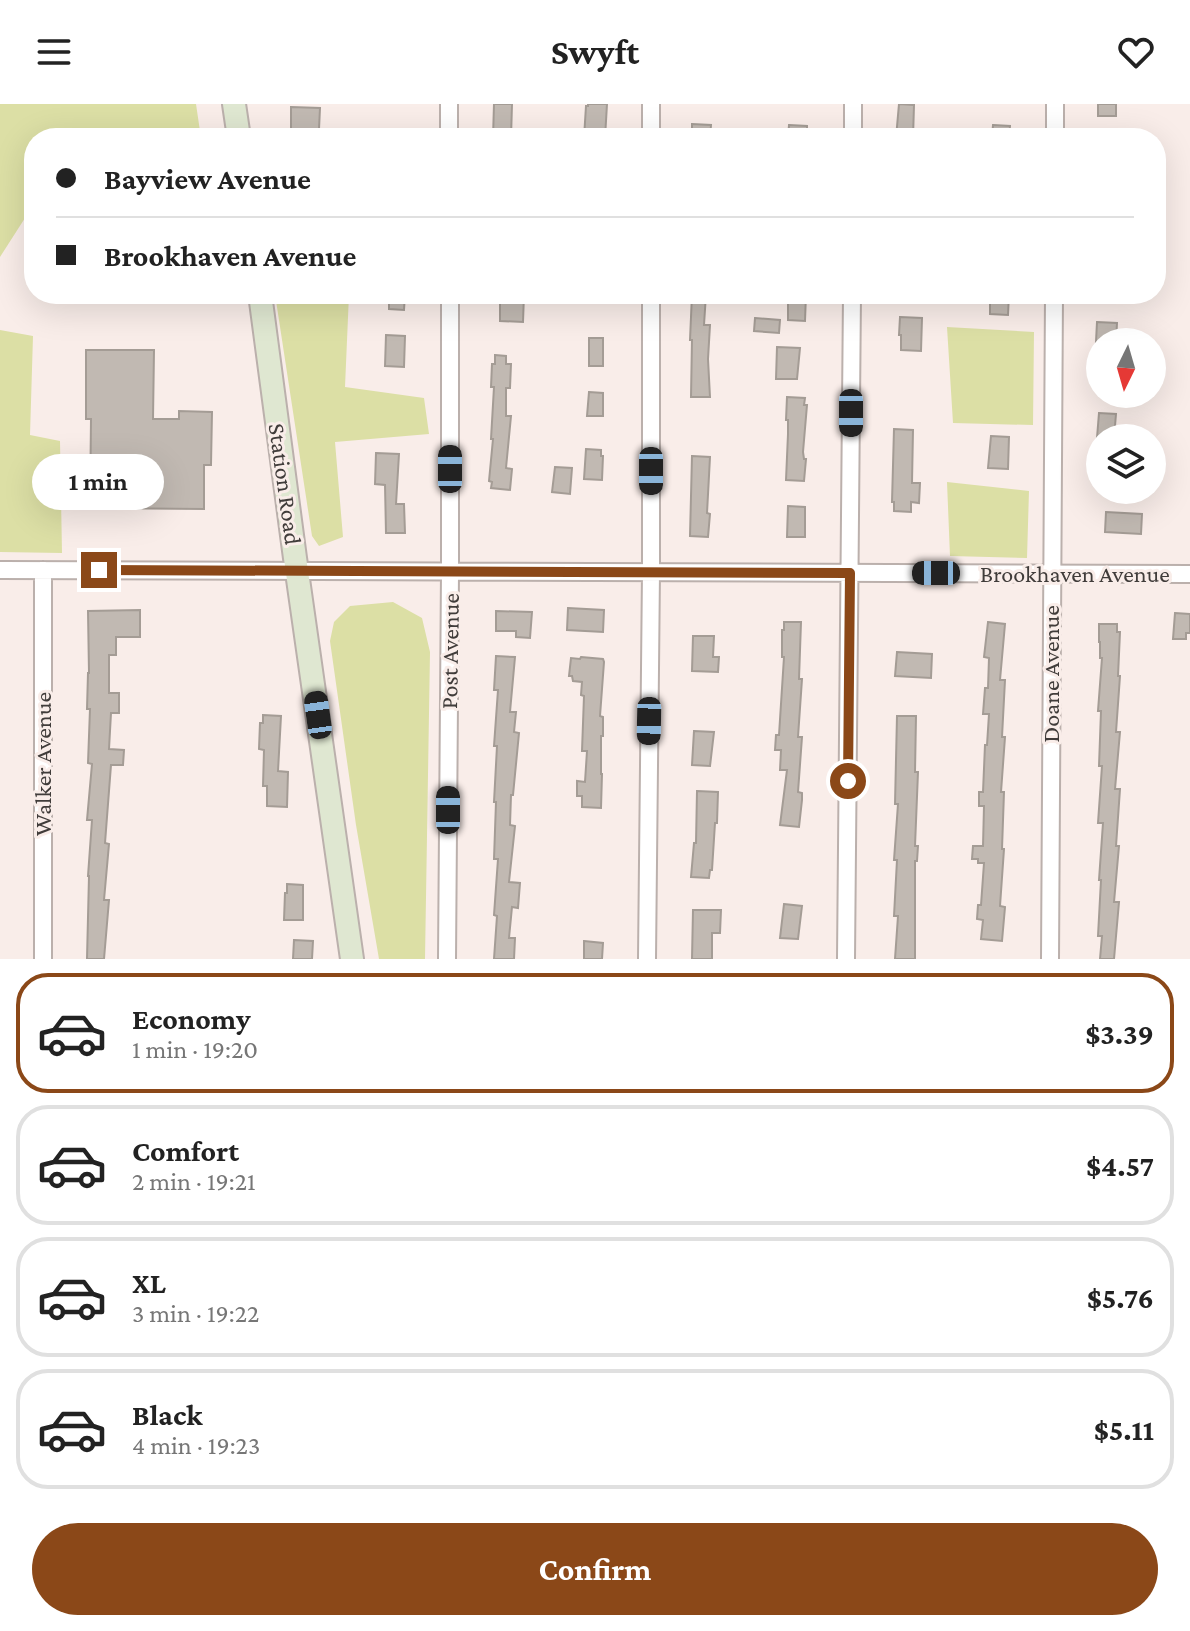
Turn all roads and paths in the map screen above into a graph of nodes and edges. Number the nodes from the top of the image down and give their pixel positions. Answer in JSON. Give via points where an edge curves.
{"nodes":[{"id":1,"x":234,"y":104,"type":"edge"},
{"id":2,"x":449,"y":104,"type":"edge"},
{"id":3,"x":651,"y":104,"type":"edge"},
{"id":4,"x":853,"y":104,"type":"edge"},
{"id":5,"x":1055,"y":104,"type":"edge"},
{"id":6,"x":238,"y":128,"type":"edge"},
{"id":7,"x":449,"y":128,"type":"edge"},
{"id":8,"x":651,"y":128,"type":"edge"},
{"id":9,"x":853,"y":128,"type":"edge"},
{"id":10,"x":1055,"y":128,"type":"edge"},
{"id":11,"x":261,"y":304,"type":"edge"},
{"id":12,"x":450,"y":304,"type":"edge"},
{"id":13,"x":651,"y":304,"type":"edge"},
{"id":14,"x":852,"y":304,"type":"edge"},
{"id":15,"x":1054,"y":304,"type":"edge"},
{"id":16,"x":0,"y":570,"type":"edge"},
{"id":17,"x":43,"y":570,"type":"junction"},
{"id":18,"x":297,"y":571,"type":"junction"},
{"id":19,"x":450,"y":572,"type":"junction"},
{"id":20,"x":651,"y":572,"type":"junction"},
{"id":21,"x":850,"y":573,"type":"junction"},
{"id":22,"x":1051,"y":574,"type":"junction"},
{"id":23,"x":1190,"y":574,"type":"edge"},
{"id":24,"x":43,"y":959,"type":"edge"},
{"id":25,"x":352,"y":959,"type":"edge"},
{"id":26,"x":447,"y":959,"type":"edge"},
{"id":27,"x":647,"y":959,"type":"edge"},
{"id":28,"x":846,"y":959,"type":"edge"},
{"id":29,"x":1050,"y":959,"type":"edge"}],
"edges":[{"from":1,"to":6,"type":"main road"},
{"from":2,"to":7,"type":"street"},
{"from":3,"to":8,"type":"street"},
{"from":4,"to":9,"type":"street"},
{"from":5,"to":10,"type":"street"},
{"from":11,"to":18,"type":"main road","name":"Station Road"},
{"from":12,"to":19,"type":"street","name":"Post Avenue"},
{"from":13,"to":20,"type":"street"},
{"from":14,"to":21,"type":"street"},
{"from":15,"to":22,"type":"street","name":"Doane Avenue"},
{"from":16,"to":17,"type":"street","name":"Brookhaven Avenue"},
{"from":17,"to":18,"type":"street","name":"Brookhaven Avenue"},
{"from":17,"to":24,"type":"street","name":"Walker Avenue"},
{"from":18,"to":19,"type":"street","name":"Brookhaven Avenue"},
{"from":18,"to":25,"type":"main road","name":"Station Road"},
{"from":19,"to":20,"type":"street","name":"Brookhaven Avenue"},
{"from":19,"to":26,"type":"street","name":"Post Avenue"},
{"from":20,"to":21,"type":"street","name":"Brookhaven Avenue"},
{"from":20,"to":27,"type":"street"},
{"from":21,"to":22,"type":"street","name":"Brookhaven Avenue"},
{"from":21,"to":28,"type":"street"},
{"from":22,"to":23,"type":"street","name":"Brookhaven Avenue"},
{"from":22,"to":29,"type":"street","name":"Doane Avenue"}]}
